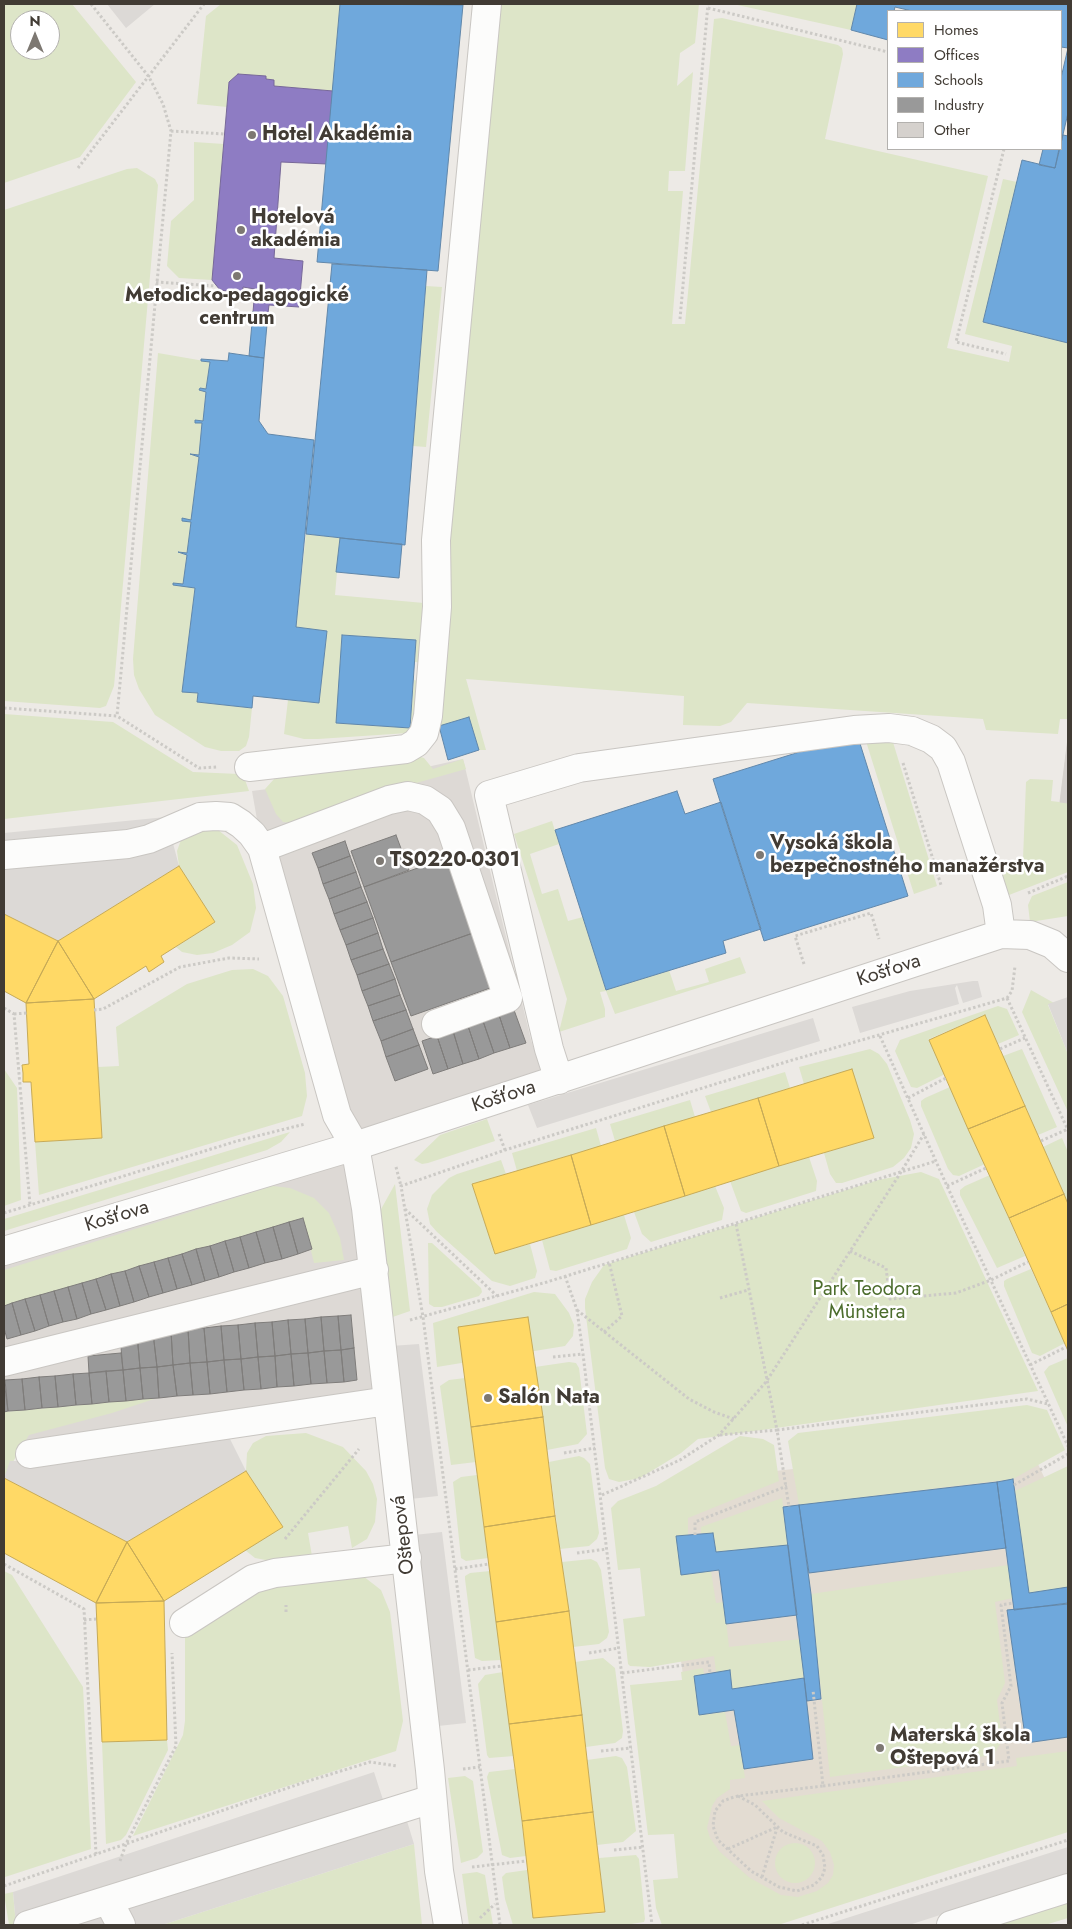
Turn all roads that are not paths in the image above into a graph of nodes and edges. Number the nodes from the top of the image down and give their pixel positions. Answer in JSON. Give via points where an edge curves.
{"nodes":[{"id":1,"x":487,"y":4,"type":"edge"},
{"id":2,"x":249,"y":766,"type":"road end"},
{"id":3,"x":262,"y":848,"type":"junction"},
{"id":4,"x":4,"y":855,"type":"edge"},
{"id":5,"x":1068,"y":928,"type":"edge"},
{"id":6,"x":1001,"y":934,"type":"junction"},
{"id":7,"x":1030,"y":935,"type":"junction"},
{"id":8,"x":1068,"y":958,"type":"edge"},
{"id":9,"x":436,"y":1024,"type":"dead end"},
{"id":10,"x":558,"y":1080,"type":"junction"},
{"id":11,"x":354,"y":1146,"type":"junction"},
{"id":12,"x":4,"y":1251,"type":"edge"},
{"id":13,"x":374,"y":1270,"type":"junction"},
{"id":14,"x":4,"y":1362,"type":"edge"},
{"id":15,"x":388,"y":1401,"type":"junction"},
{"id":16,"x":30,"y":1454,"type":"dead end"},
{"id":17,"x":407,"y":1558,"type":"junction"},
{"id":18,"x":184,"y":1623,"type":"dead end"},
{"id":19,"x":432,"y":1799,"type":"junction"},
{"id":20,"x":1068,"y":1888,"type":"edge"},
{"id":21,"x":108,"y":1900,"type":"junction"},
{"id":22,"x":28,"y":1925,"type":"edge"},
{"id":23,"x":121,"y":1925,"type":"edge"},
{"id":24,"x":448,"y":1925,"type":"edge"},
{"id":25,"x":952,"y":1925,"type":"edge"}],
"edges":[{"from":1,"to":2,"type":"street","via":[[436,540],[437,607],[424,732],[416,743],[406,749]]},
{"from":3,"to":4,"type":"street","via":[[241,824],[216,816],[200,818],[128,844]]},
{"from":3,"to":9,"type":"street","via":[[408,796],[425,800],[440,810],[451,828],[508,998]]},
{"from":3,"to":11,"type":"street","name":"Oštepová","via":[[337,1115]]},
{"from":5,"to":7,"type":"street"},
{"from":6,"to":7,"type":"street"},
{"from":6,"to":10,"type":"street","name":"Košťova"},
{"from":6,"to":10,"type":"street","via":[[997,906],[951,762],[943,748],[932,739],[912,731],[854,730],[579,768],[489,795]]},
{"from":7,"to":8,"type":"street","via":[[1052,944]]},
{"from":10,"to":11,"type":"street","name":"Košťova"},
{"from":11,"to":12,"type":"street","name":"Košťova"},
{"from":11,"to":13,"type":"street","name":"Oštepová"},
{"from":13,"to":14,"type":"street"},
{"from":13,"to":15,"type":"street","name":"Oštepová"},
{"from":15,"to":16,"type":"street"},
{"from":15,"to":17,"type":"street","name":"Oštepová"},
{"from":17,"to":18,"type":"street","via":[[276,1573],[253,1579]]},
{"from":17,"to":19,"type":"street","name":"Oštepová"},
{"from":19,"to":21,"type":"street"},
{"from":19,"to":24,"type":"street","name":"Oštepová","via":[[443,1910]]},
{"from":20,"to":25,"type":"street"},
{"from":21,"to":22,"type":"street"},
{"from":21,"to":23,"type":"street"}]}
